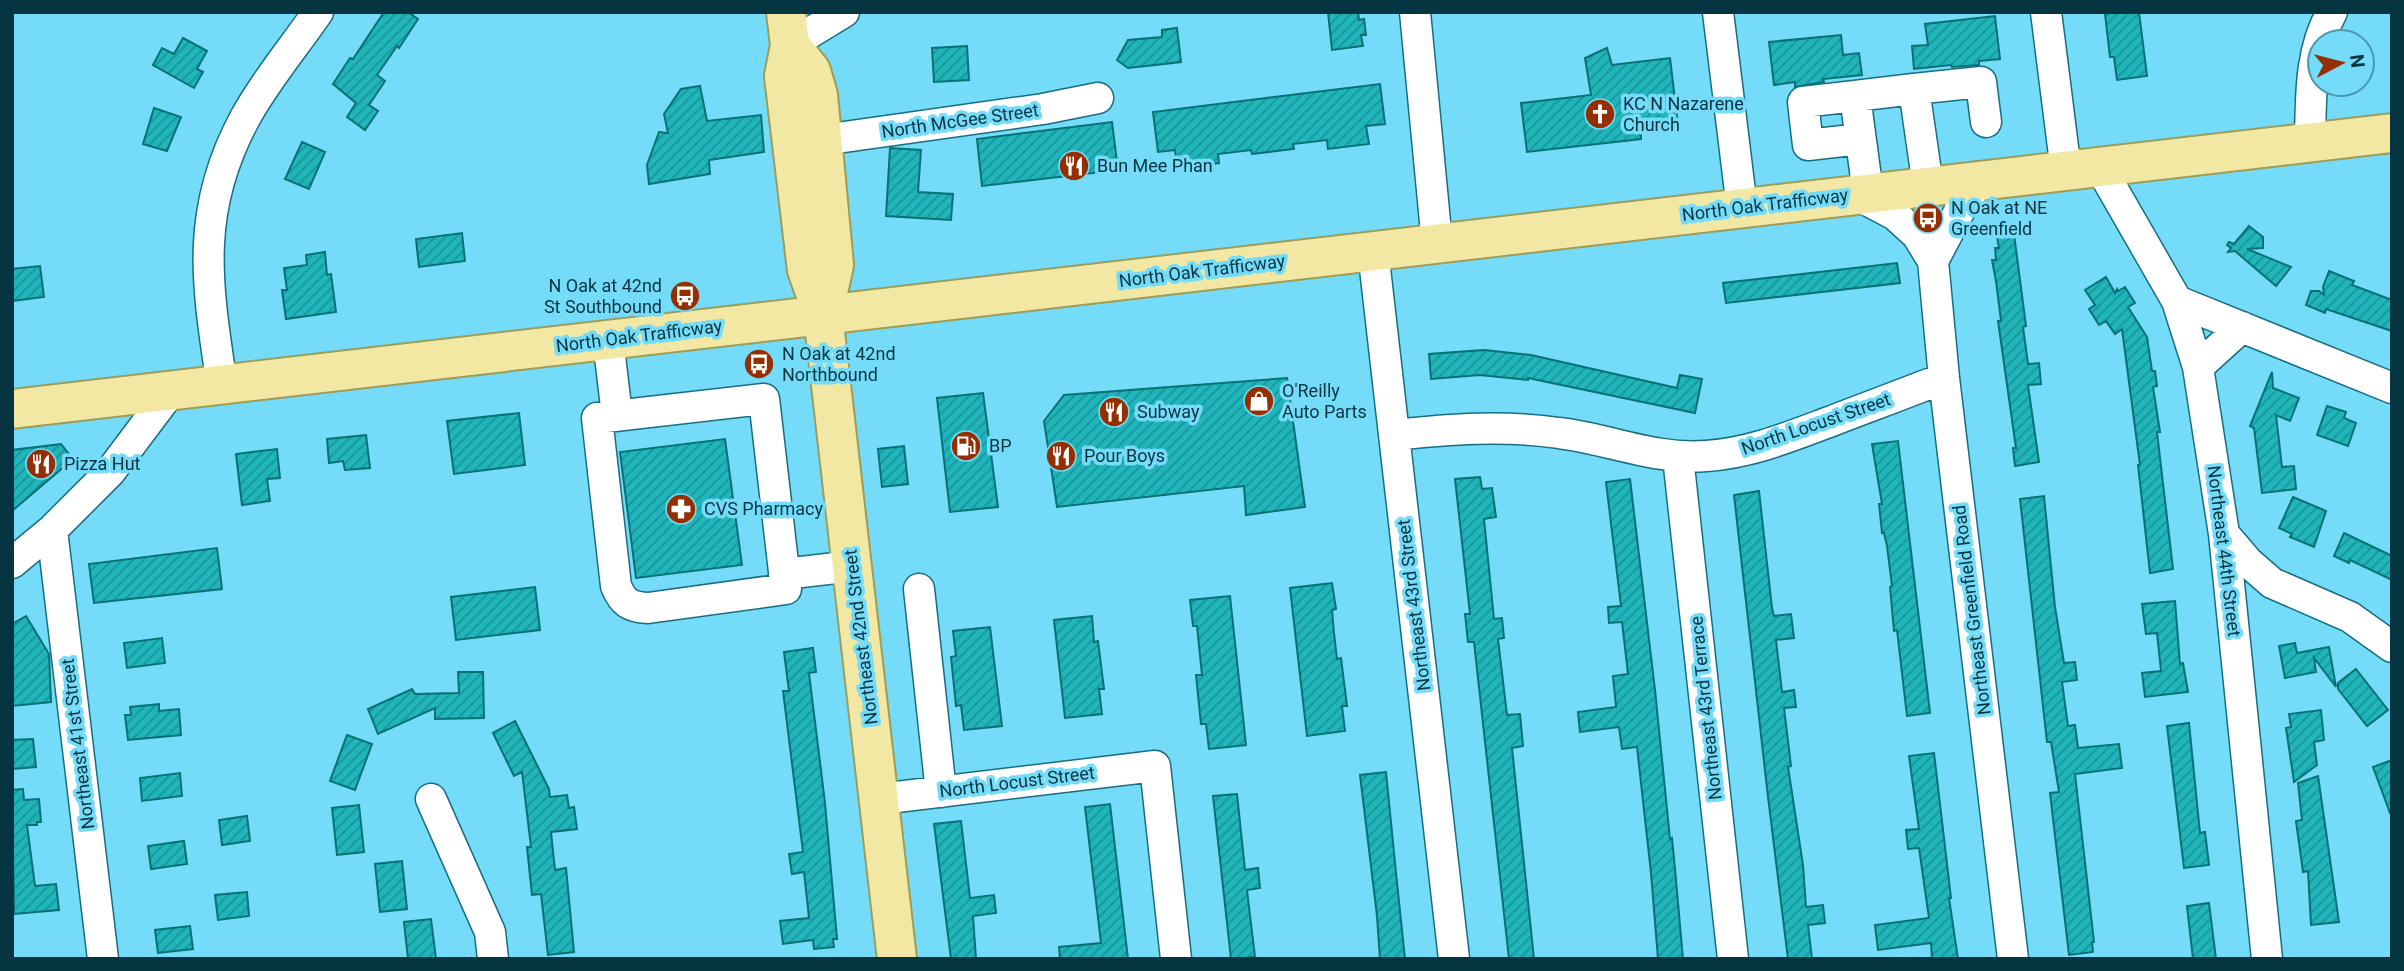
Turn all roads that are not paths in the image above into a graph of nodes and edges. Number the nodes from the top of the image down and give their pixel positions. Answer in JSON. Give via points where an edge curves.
{"nodes":[{"id":1,"x":318,"y":12,"type":"edge"},
{"id":2,"x":844,"y":12,"type":"edge"},
{"id":3,"x":1415,"y":12,"type":"edge"},
{"id":4,"x":1718,"y":12,"type":"edge"},
{"id":5,"x":2046,"y":12,"type":"edge"},
{"id":6,"x":2332,"y":12,"type":"edge"},
{"id":7,"x":788,"y":29,"type":"edge"},
{"id":8,"x":1914,"y":89,"type":"junction"},
{"id":9,"x":1855,"y":96,"type":"junction"},
{"id":10,"x":1098,"y":98,"type":"dead end"},
{"id":11,"x":1986,"y":122,"type":"dead end"},
{"id":12,"x":2392,"y":133,"type":"edge"},
{"id":13,"x":821,"y":138,"type":"junction"},
{"id":14,"x":1860,"y":139,"type":"junction"},
{"id":15,"x":2310,"y":143,"type":"junction"},
{"id":16,"x":2083,"y":169,"type":"junction"},
{"id":17,"x":1979,"y":181,"type":"junction"},
{"id":18,"x":1928,"y":186,"type":"junction"},
{"id":19,"x":1863,"y":194,"type":"junction"},
{"id":20,"x":1742,"y":208,"type":"junction"},
{"id":21,"x":1437,"y":243,"type":"junction"},
{"id":22,"x":1373,"y":251,"type":"junction"},
{"id":23,"x":1933,"y":261,"type":"junction"},
{"id":24,"x":2177,"y":301,"type":"junction"},
{"id":25,"x":823,"y":315,"type":"junction"},
{"id":26,"x":2242,"y":327,"type":"junction"},
{"id":27,"x":608,"y":340,"type":"junction"},
{"id":28,"x":2198,"y":367,"type":"junction"},
{"id":29,"x":1944,"y":378,"type":"junction"},
{"id":30,"x":222,"y":385,"type":"junction"},
{"id":31,"x":2392,"y":388,"type":"edge"},
{"id":32,"x":171,"y":391,"type":"junction"},
{"id":33,"x":12,"y":409,"type":"edge"},
{"id":34,"x":617,"y":415,"type":"junction"},
{"id":35,"x":1394,"y":435,"type":"junction"},
{"id":36,"x":1678,"y":457,"type":"junction"},
{"id":37,"x":52,"y":530,"type":"junction"},
{"id":38,"x":2224,"y":534,"type":"junction"},
{"id":39,"x":12,"y":562,"type":"edge"},
{"id":40,"x":853,"y":566,"type":"junction"},
{"id":41,"x":784,"y":574,"type":"junction"},
{"id":42,"x":2273,"y":583,"type":"junction"},
{"id":43,"x":919,"y":589,"type":"dead end"},
{"id":44,"x":2232,"y":607,"type":"junction"},
{"id":45,"x":2392,"y":647,"type":"edge"},
{"id":46,"x":941,"y":792,"type":"junction"},
{"id":47,"x":431,"y":799,"type":"dead end"},
{"id":48,"x":880,"y":799,"type":"junction"},
{"id":49,"x":103,"y":959,"type":"edge"},
{"id":50,"x":493,"y":959,"type":"edge"},
{"id":51,"x":897,"y":959,"type":"edge"},
{"id":52,"x":1176,"y":959,"type":"edge"},
{"id":53,"x":1454,"y":959,"type":"edge"},
{"id":54,"x":1733,"y":959,"type":"edge"},
{"id":55,"x":2013,"y":959,"type":"edge"},
{"id":56,"x":2267,"y":959,"type":"edge"}],
"edges":[{"from":1,"to":30,"type":"street","via":[[246,117],[217,189],[207,266]]},
{"from":2,"to":7,"type":"street"},
{"from":3,"to":21,"type":"street"},
{"from":4,"to":20,"type":"street"},
{"from":5,"to":16,"type":"street","name":"Northeast 44th Street"},
{"from":6,"to":15,"type":"street","via":[[2322,30],[2312,73]]},
{"from":7,"to":13,"type":"main road","via":[[818,94]]},
{"from":7,"to":25,"type":"main road","via":[[784,76],[807,270]]},
{"from":8,"to":9,"type":"street"},
{"from":8,"to":11,"type":"street","via":[[1980,82]]},
{"from":8,"to":18,"type":"street"},
{"from":9,"to":14,"type":"street"},
{"from":9,"to":14,"type":"street","via":[[1803,102],[1808,145]]},
{"from":10,"to":13,"type":"street","name":"North McGee Street"},
{"from":12,"to":15,"type":"main road","name":"North Oak Trafficway"},
{"from":13,"to":25,"type":"main road","via":[[834,265]]},
{"from":14,"to":19,"type":"street"},
{"from":15,"to":16,"type":"main road","name":"North Oak Trafficway"},
{"from":16,"to":17,"type":"main road","name":"North Oak Trafficway"},
{"from":16,"to":24,"type":"street","name":"Northeast 44th Street"},
{"from":17,"to":18,"type":"main road","name":"North Oak Trafficway"},
{"from":17,"to":23,"type":"street"},
{"from":18,"to":19,"type":"main road","name":"North Oak Trafficway"},
{"from":19,"to":20,"type":"main road","name":"North Oak Trafficway"},
{"from":19,"to":23,"type":"street","name":"Northeast Greenfield Road","via":[[1917,235]]},
{"from":20,"to":21,"type":"main road","name":"North Oak Trafficway"},
{"from":21,"to":22,"type":"main road","name":"North Oak Trafficway"},
{"from":22,"to":25,"type":"main road","name":"North Oak Trafficway"},
{"from":22,"to":35,"type":"street","name":"Northeast 43rd Street"},
{"from":23,"to":29,"type":"street","name":"Northeast Greenfield Road"},
{"from":24,"to":26,"type":"street"},
{"from":24,"to":28,"type":"street","name":"Northeast 44th Street"},
{"from":25,"to":27,"type":"main road","name":"North Oak Trafficway"},
{"from":25,"to":40,"type":"main road","name":"Northeast 42nd Street"},
{"from":26,"to":28,"type":"street"},
{"from":26,"to":31,"type":"street"},
{"from":27,"to":30,"type":"main road","name":"North Oak Trafficway"},
{"from":27,"to":34,"type":"street"},
{"from":28,"to":38,"type":"street","name":"Northeast 44th Street"},
{"from":29,"to":36,"type":"street","name":"North Locust Street","via":[[1756,448]]},
{"from":29,"to":55,"type":"street","name":"Northeast Greenfield Road"},
{"from":30,"to":32,"type":"main road","name":"North Oak Trafficway"},
{"from":32,"to":33,"type":"main road","name":"North Oak Trafficway"},
{"from":32,"to":37,"type":"street","via":[[110,472]]},
{"from":34,"to":41,"type":"street","via":[[764,400]]},
{"from":34,"to":41,"type":"street","via":[[597,418],[616,586],[622,600],[649,608],[786,589]]},
{"from":35,"to":36,"type":"street","name":"North Locust Street","via":[[1506,428],[1559,432]]},
{"from":35,"to":53,"type":"street","name":"Northeast 43rd Street"},
{"from":36,"to":54,"type":"street","name":"Northeast 43rd Terrace"},
{"from":37,"to":39,"type":"street"},
{"from":37,"to":49,"type":"street","name":"Northeast 41st Street"},
{"from":38,"to":42,"type":"street"},
{"from":38,"to":44,"type":"street","name":"Northeast 44th Street"},
{"from":40,"to":41,"type":"street"},
{"from":40,"to":48,"type":"main road","name":"Northeast 42nd Street"},
{"from":42,"to":44,"type":"street"},
{"from":42,"to":45,"type":"street","via":[[2350,617]]},
{"from":43,"to":46,"type":"street"},
{"from":44,"to":56,"type":"street","name":"Northeast 44th Street"},
{"from":46,"to":48,"type":"street","name":"North Locust Street"},
{"from":46,"to":52,"type":"street","name":"North Locust Street","via":[[1155,766]]},
{"from":47,"to":50,"type":"street","via":[[490,932]]},
{"from":48,"to":51,"type":"main road","name":"Northeast 42nd Street"}]}
